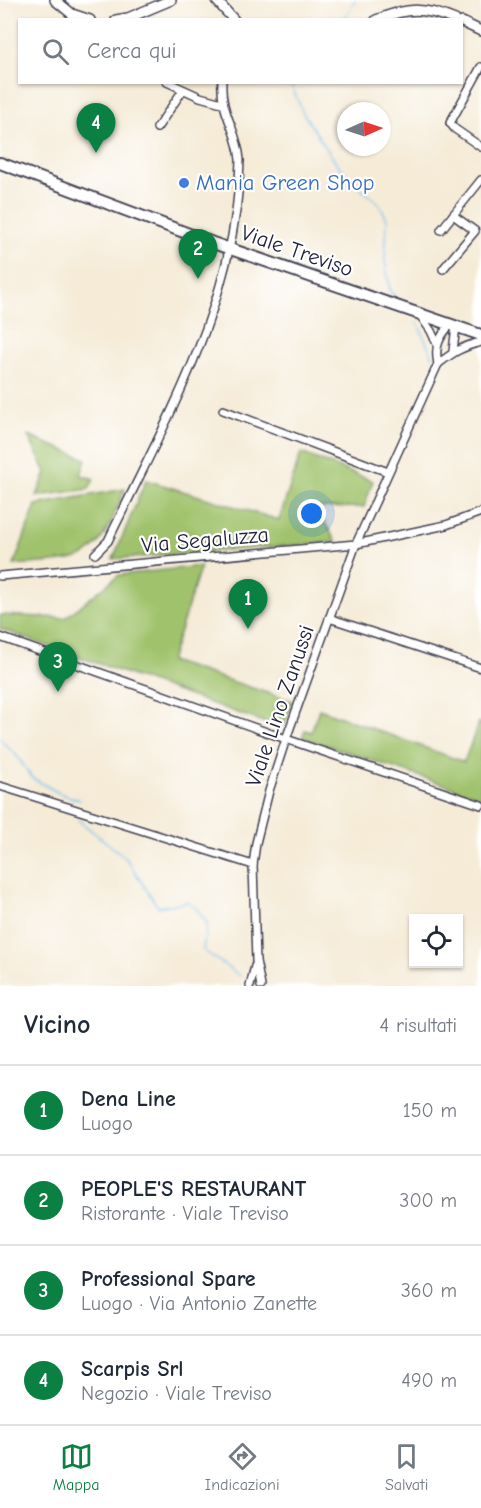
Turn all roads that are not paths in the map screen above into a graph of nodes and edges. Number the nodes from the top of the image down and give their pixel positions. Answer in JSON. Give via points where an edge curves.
{"nodes":[{"id":1,"x":55,"y":0,"type":"edge"},
{"id":2,"x":171,"y":0,"type":"edge"},
{"id":3,"x":216,"y":0,"type":"edge"},
{"id":4,"x":84,"y":18,"type":"edge"},
{"id":5,"x":128,"y":18,"type":"edge"},
{"id":6,"x":232,"y":18,"type":"edge"},
{"id":7,"x":381,"y":18,"type":"edge"},
{"id":8,"x":449,"y":18,"type":"edge"},
{"id":9,"x":463,"y":22,"type":"edge"},
{"id":10,"x":481,"y":31,"type":"edge"},
{"id":11,"x":481,"y":67,"type":"edge"},
{"id":12,"x":171,"y":84,"type":"edge"},
{"id":13,"x":222,"y":84,"type":"edge"},
{"id":14,"x":183,"y":90,"type":"junction"},
{"id":15,"x":222,"y":103,"type":"junction"},
{"id":16,"x":157,"y":128,"type":"dead end"},
{"id":17,"x":481,"y":147,"type":"edge"},
{"id":18,"x":0,"y":163,"type":"edge"},
{"id":19,"x":481,"y":180,"type":"edge"},
{"id":20,"x":453,"y":215,"type":"junction"},
{"id":21,"x":441,"y":230,"type":"dead end"},
{"id":22,"x":231,"y":249,"type":"junction"},
{"id":23,"x":443,"y":269,"type":"dead end"},
{"id":24,"x":419,"y":314,"type":"junction"},
{"id":25,"x":454,"y":325,"type":"junction"},
{"id":26,"x":481,"y":335,"type":"edge"},
{"id":27,"x":481,"y":342,"type":"edge"},
{"id":28,"x":437,"y":344,"type":"junction"},
{"id":29,"x":453,"y":351,"type":"junction"},
{"id":30,"x":438,"y":364,"type":"junction"},
{"id":31,"x":223,"y":410,"type":"dead end"},
{"id":32,"x":388,"y":472,"type":"junction"},
{"id":33,"x":481,"y":512,"type":"edge"},
{"id":34,"x":356,"y":544,"type":"junction"},
{"id":35,"x":95,"y":554,"type":"dead end"},
{"id":36,"x":0,"y":576,"type":"edge"},
{"id":37,"x":329,"y":618,"type":"junction"},
{"id":38,"x":0,"y":637,"type":"edge"},
{"id":39,"x":481,"y":668,"type":"edge"},
{"id":40,"x":286,"y":739,"type":"junction"},
{"id":41,"x":0,"y":786,"type":"edge"},
{"id":42,"x":481,"y":805,"type":"edge"},
{"id":43,"x":253,"y":865,"type":"junction"},
{"id":44,"x":256,"y":961,"type":"junction"},
{"id":45,"x":250,"y":986,"type":"edge"},
{"id":46,"x":261,"y":986,"type":"edge"}],
"edges":[{"from":1,"to":4,"type":"street"},
{"from":2,"to":5,"type":"street"},
{"from":3,"to":6,"type":"street"},
{"from":7,"to":8,"type":"street","via":[[415,9]]},
{"from":9,"to":10,"type":"street"},
{"from":11,"to":17,"type":"street","via":[[450,123]]},
{"from":12,"to":14,"type":"street"},
{"from":13,"to":15,"type":"street"},
{"from":14,"to":15,"type":"street"},
{"from":14,"to":16,"type":"street"},
{"from":15,"to":22,"type":"street","via":[[239,148]]},
{"from":18,"to":22,"type":"main road","name":"Viale Treviso"},
{"from":19,"to":20,"type":"street"},
{"from":20,"to":21,"type":"street"},
{"from":20,"to":23,"type":"street","via":[[476,231]]},
{"from":22,"to":24,"type":"main road","name":"Viale Treviso"},
{"from":22,"to":35,"type":"street","via":[[196,358],[108,541]]},
{"from":24,"to":25,"type":"main road","name":"Viale Treviso"},
{"from":24,"to":28,"type":"street","name":"Viale Lino Zanussi"},
{"from":25,"to":26,"type":"main road","name":"Viale Treviso"},
{"from":25,"to":28,"type":"street"},
{"from":25,"to":29,"type":"street"},
{"from":27,"to":29,"type":"street","name":"Viale Lino Zanussi"},
{"from":28,"to":30,"type":"street","name":"Viale Lino Zanussi"},
{"from":29,"to":30,"type":"street","name":"Viale Lino Zanussi"},
{"from":30,"to":32,"type":"street","name":"Viale Lino Zanussi"},
{"from":31,"to":32,"type":"street"},
{"from":32,"to":34,"type":"street","name":"Viale Lino Zanussi"},
{"from":33,"to":34,"type":"street","name":"Via Segaluzza","via":[[446,525]]},
{"from":34,"to":36,"type":"street","name":"Via Segaluzza"},
{"from":34,"to":37,"type":"street","name":"Viale Lino Zanussi"},
{"from":37,"to":39,"type":"street"},
{"from":37,"to":40,"type":"street","name":"Viale Lino Zanussi"},
{"from":38,"to":40,"type":"street"},
{"from":40,"to":42,"type":"street"},
{"from":40,"to":43,"type":"street","name":"Viale Lino Zanussi","via":[[269,791]]},
{"from":41,"to":43,"type":"street"},
{"from":43,"to":44,"type":"street","name":"Viale Lino Zanussi"},
{"from":44,"to":45,"type":"street","name":"Viale Lino Zanussi"},
{"from":44,"to":46,"type":"street","name":"Viale Lino Zanussi"}]}
